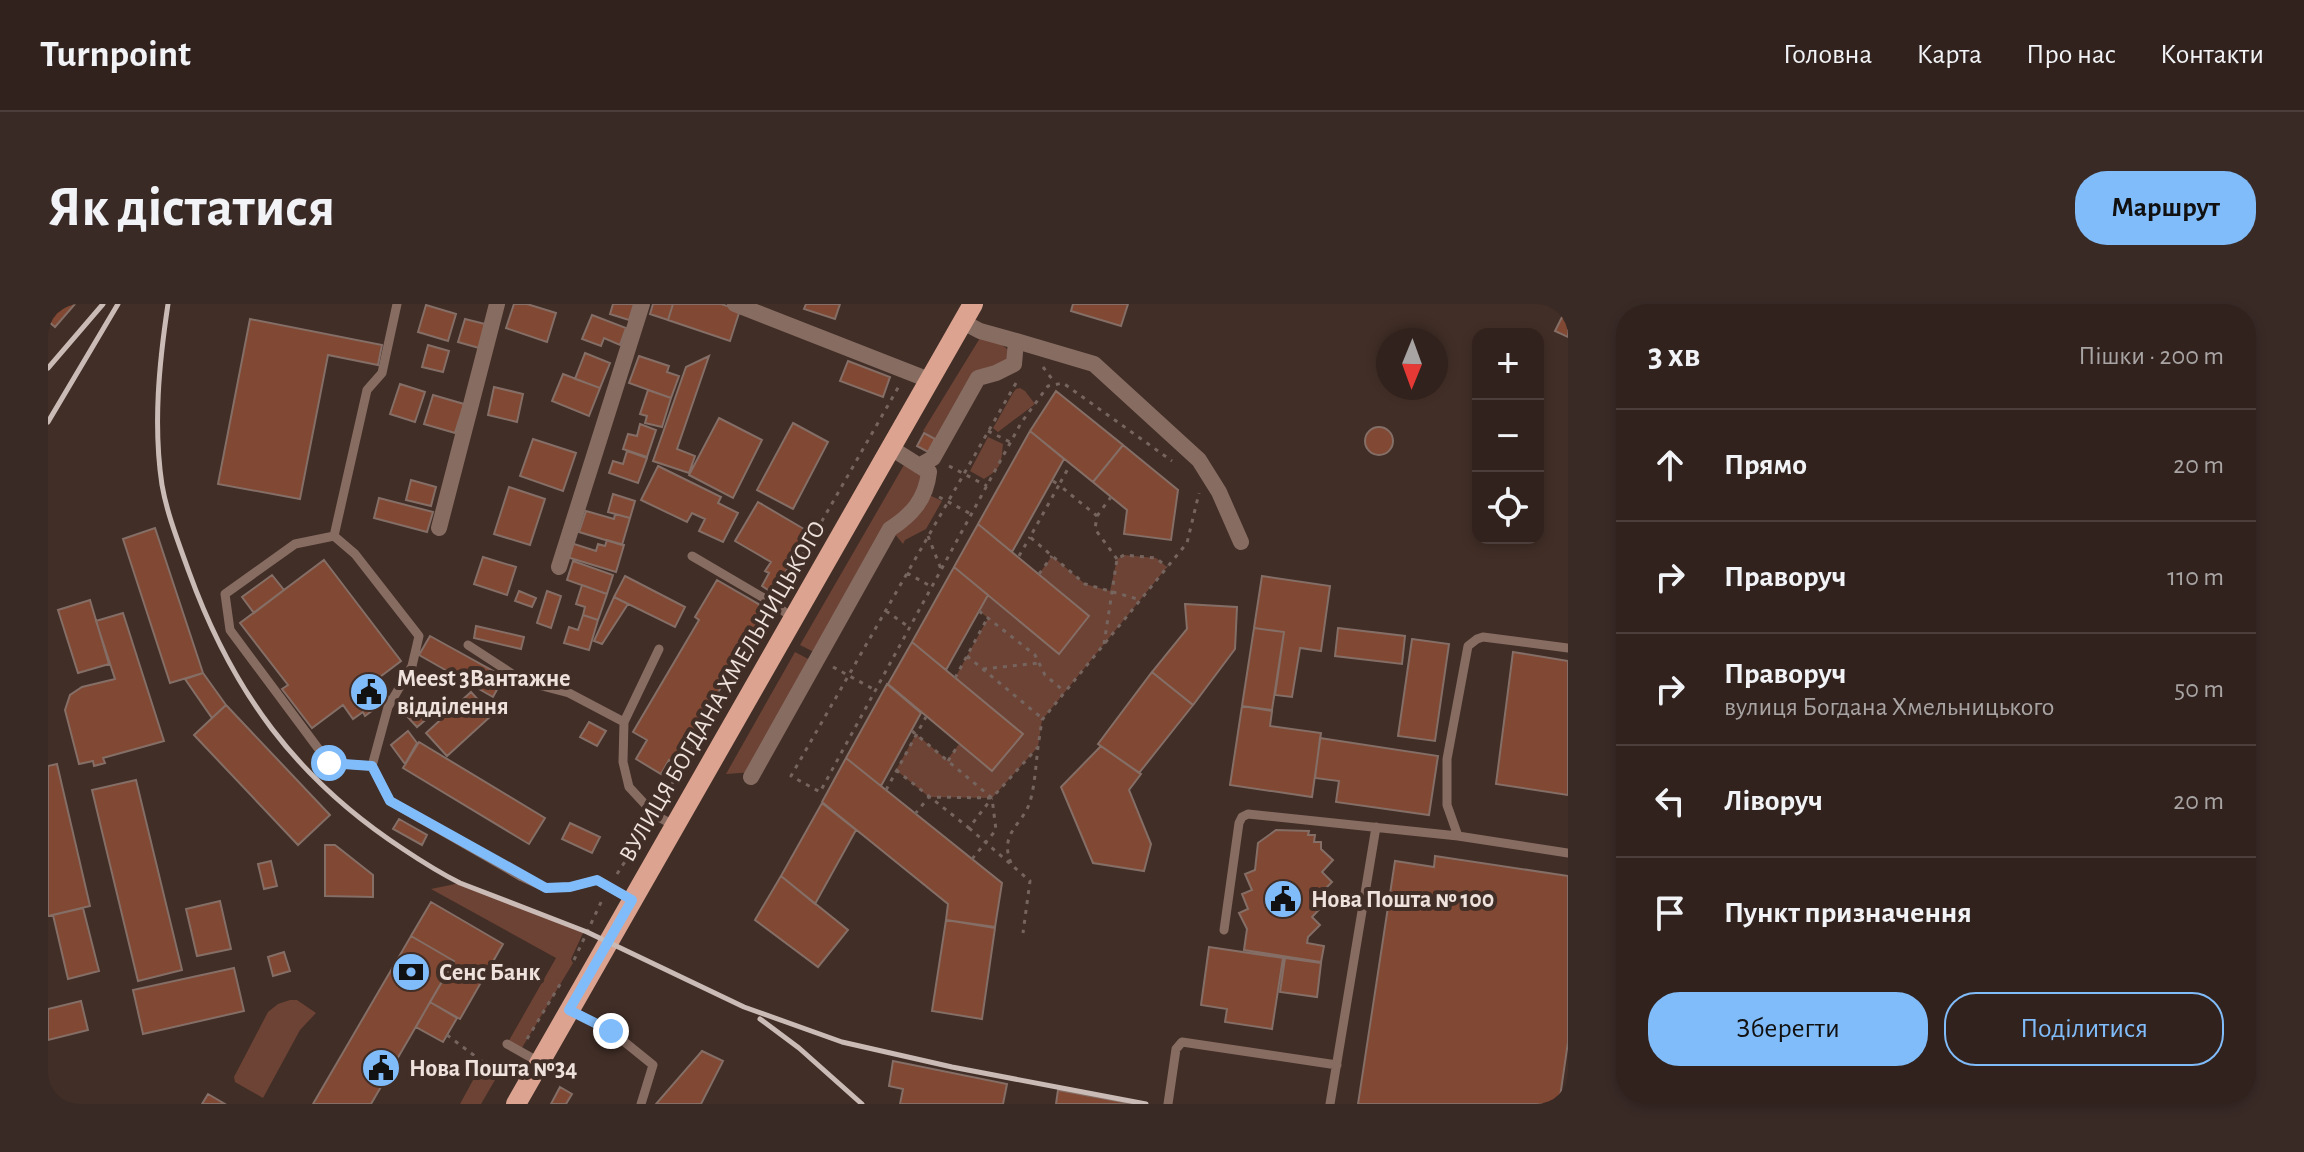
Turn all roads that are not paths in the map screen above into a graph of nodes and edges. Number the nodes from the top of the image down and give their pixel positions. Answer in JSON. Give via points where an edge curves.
{"nodes":[{"id":1,"x":397,"y":304,"type":"edge"},
{"id":2,"x":497,"y":304,"type":"edge"},
{"id":3,"x":642,"y":304,"type":"edge"},
{"id":4,"x":735,"y":304,"type":"edge"},
{"id":5,"x":782,"y":312,"type":"edge"},
{"id":6,"x":968,"y":313,"type":"edge"},
{"id":7,"x":1016,"y":341,"type":"junction"},
{"id":8,"x":929,"y":380,"type":"junction"},
{"id":9,"x":891,"y":448,"type":"junction"},
{"id":10,"x":926,"y":462,"type":"junction"},
{"id":11,"x":439,"y":528,"type":"dead end"},
{"id":12,"x":334,"y":536,"type":"junction"},
{"id":13,"x":1241,"y":542,"type":"dead end"},
{"id":14,"x":692,"y":556,"type":"dead end"},
{"id":15,"x":559,"y":567,"type":"dead end"},
{"id":16,"x":794,"y":619,"type":"junction"},
{"id":17,"x":468,"y":645,"type":"dead end"},
{"id":18,"x":1568,"y":648,"type":"edge"},
{"id":19,"x":659,"y":649,"type":"dead end"},
{"id":20,"x":624,"y":722,"type":"junction"},
{"id":21,"x":372,"y":766,"type":"junction"},
{"id":22,"x":751,"y":777,"type":"dead end"},
{"id":23,"x":675,"y":826,"type":"junction"},
{"id":24,"x":1376,"y":827,"type":"junction"},
{"id":25,"x":1458,"y":836,"type":"junction"},
{"id":26,"x":1568,"y":853,"type":"edge"},
{"id":27,"x":632,"y":900,"type":"junction"},
{"id":28,"x":1224,"y":930,"type":"dead end"},
{"id":29,"x":569,"y":1010,"type":"junction"},
{"id":30,"x":507,"y":1044,"type":"dead end"},
{"id":31,"x":539,"y":1062,"type":"junction"},
{"id":32,"x":1337,"y":1065,"type":"junction"},
{"id":33,"x":516,"y":1104,"type":"edge"},
{"id":34,"x":641,"y":1104,"type":"edge"},
{"id":35,"x":1168,"y":1104,"type":"edge"},
{"id":36,"x":1330,"y":1104,"type":"edge"}],
"edges":[{"from":1,"to":12,"type":"lane","via":[[382,373],[367,390]]},
{"from":2,"to":11,"type":"street"},
{"from":3,"to":15,"type":"street"},
{"from":4,"to":5,"type":"street"},
{"from":5,"to":8,"type":"street"},
{"from":6,"to":7,"type":"street","via":[[980,331]]},
{"from":6,"to":8,"type":"main road","name":"ВУЛИЦЯ БОГДАНА ХМЕЛЬНИЦЬКОГО"},
{"from":7,"to":10,"type":"street","via":[[1014,364],[978,378]]},
{"from":7,"to":13,"type":"street","via":[[1094,364],[1199,460]]},
{"from":8,"to":9,"type":"main road","name":"ВУЛИЦЯ БОГДАНА ХМЕЛЬНИЦЬКОГО"},
{"from":9,"to":10,"type":"street"},
{"from":9,"to":16,"type":"main road","name":"ВУЛИЦЯ БОГДАНА ХМЕЛЬНИЦЬКОГО"},
{"from":10,"to":22,"type":"street","via":[[925,489],[909,517],[890,529]]},
{"from":12,"to":21,"type":"lane","via":[[355,554],[419,636],[412,666],[388,707]]},
{"from":12,"to":21,"type":"lane","via":[[295,544],[225,594],[230,630],[329,763]]},
{"from":14,"to":16,"type":"lane"},
{"from":16,"to":23,"type":"main road","name":"ВУЛИЦЯ БОГДАНА ХМЕЛЬНИЦЬКОГО"},
{"from":17,"to":20,"type":"lane","via":[[523,681],[569,693]]},
{"from":18,"to":25,"type":"lane","via":[[1483,637],[1468,646],[1447,759],[1447,805]]},
{"from":19,"to":20,"type":"lane"},
{"from":20,"to":23,"type":"lane","via":[[623,762],[629,787],[655,815]]},
{"from":21,"to":27,"type":"lane","via":[[390,801],[522,877],[546,888],[597,880]]},
{"from":23,"to":27,"type":"main road","name":"ВУЛИЦЯ БОГДАНА ХМЕЛЬНИЦЬКОГО"},
{"from":24,"to":25,"type":"lane"},
{"from":24,"to":28,"type":"lane","via":[[1242,817]]},
{"from":24,"to":32,"type":"lane"},
{"from":25,"to":26,"type":"lane"},
{"from":27,"to":29,"type":"main road","name":"ВУЛИЦЯ БОГДАНА ХМЕЛЬНИЦЬКОГО"},
{"from":29,"to":31,"type":"main road","name":"ВУЛИЦЯ БОГДАНА ХМЕЛЬНИЦЬКОГО"},
{"from":29,"to":34,"type":"lane","via":[[611,1031],[653,1065]]},
{"from":30,"to":31,"type":"lane"},
{"from":31,"to":33,"type":"main road","name":"ВУЛИЦЯ БОГДАНА ХМЕЛЬНИЦЬКОГО"},
{"from":32,"to":35,"type":"lane","via":[[1182,1042],[1176,1049]]},
{"from":32,"to":36,"type":"lane"}]}
